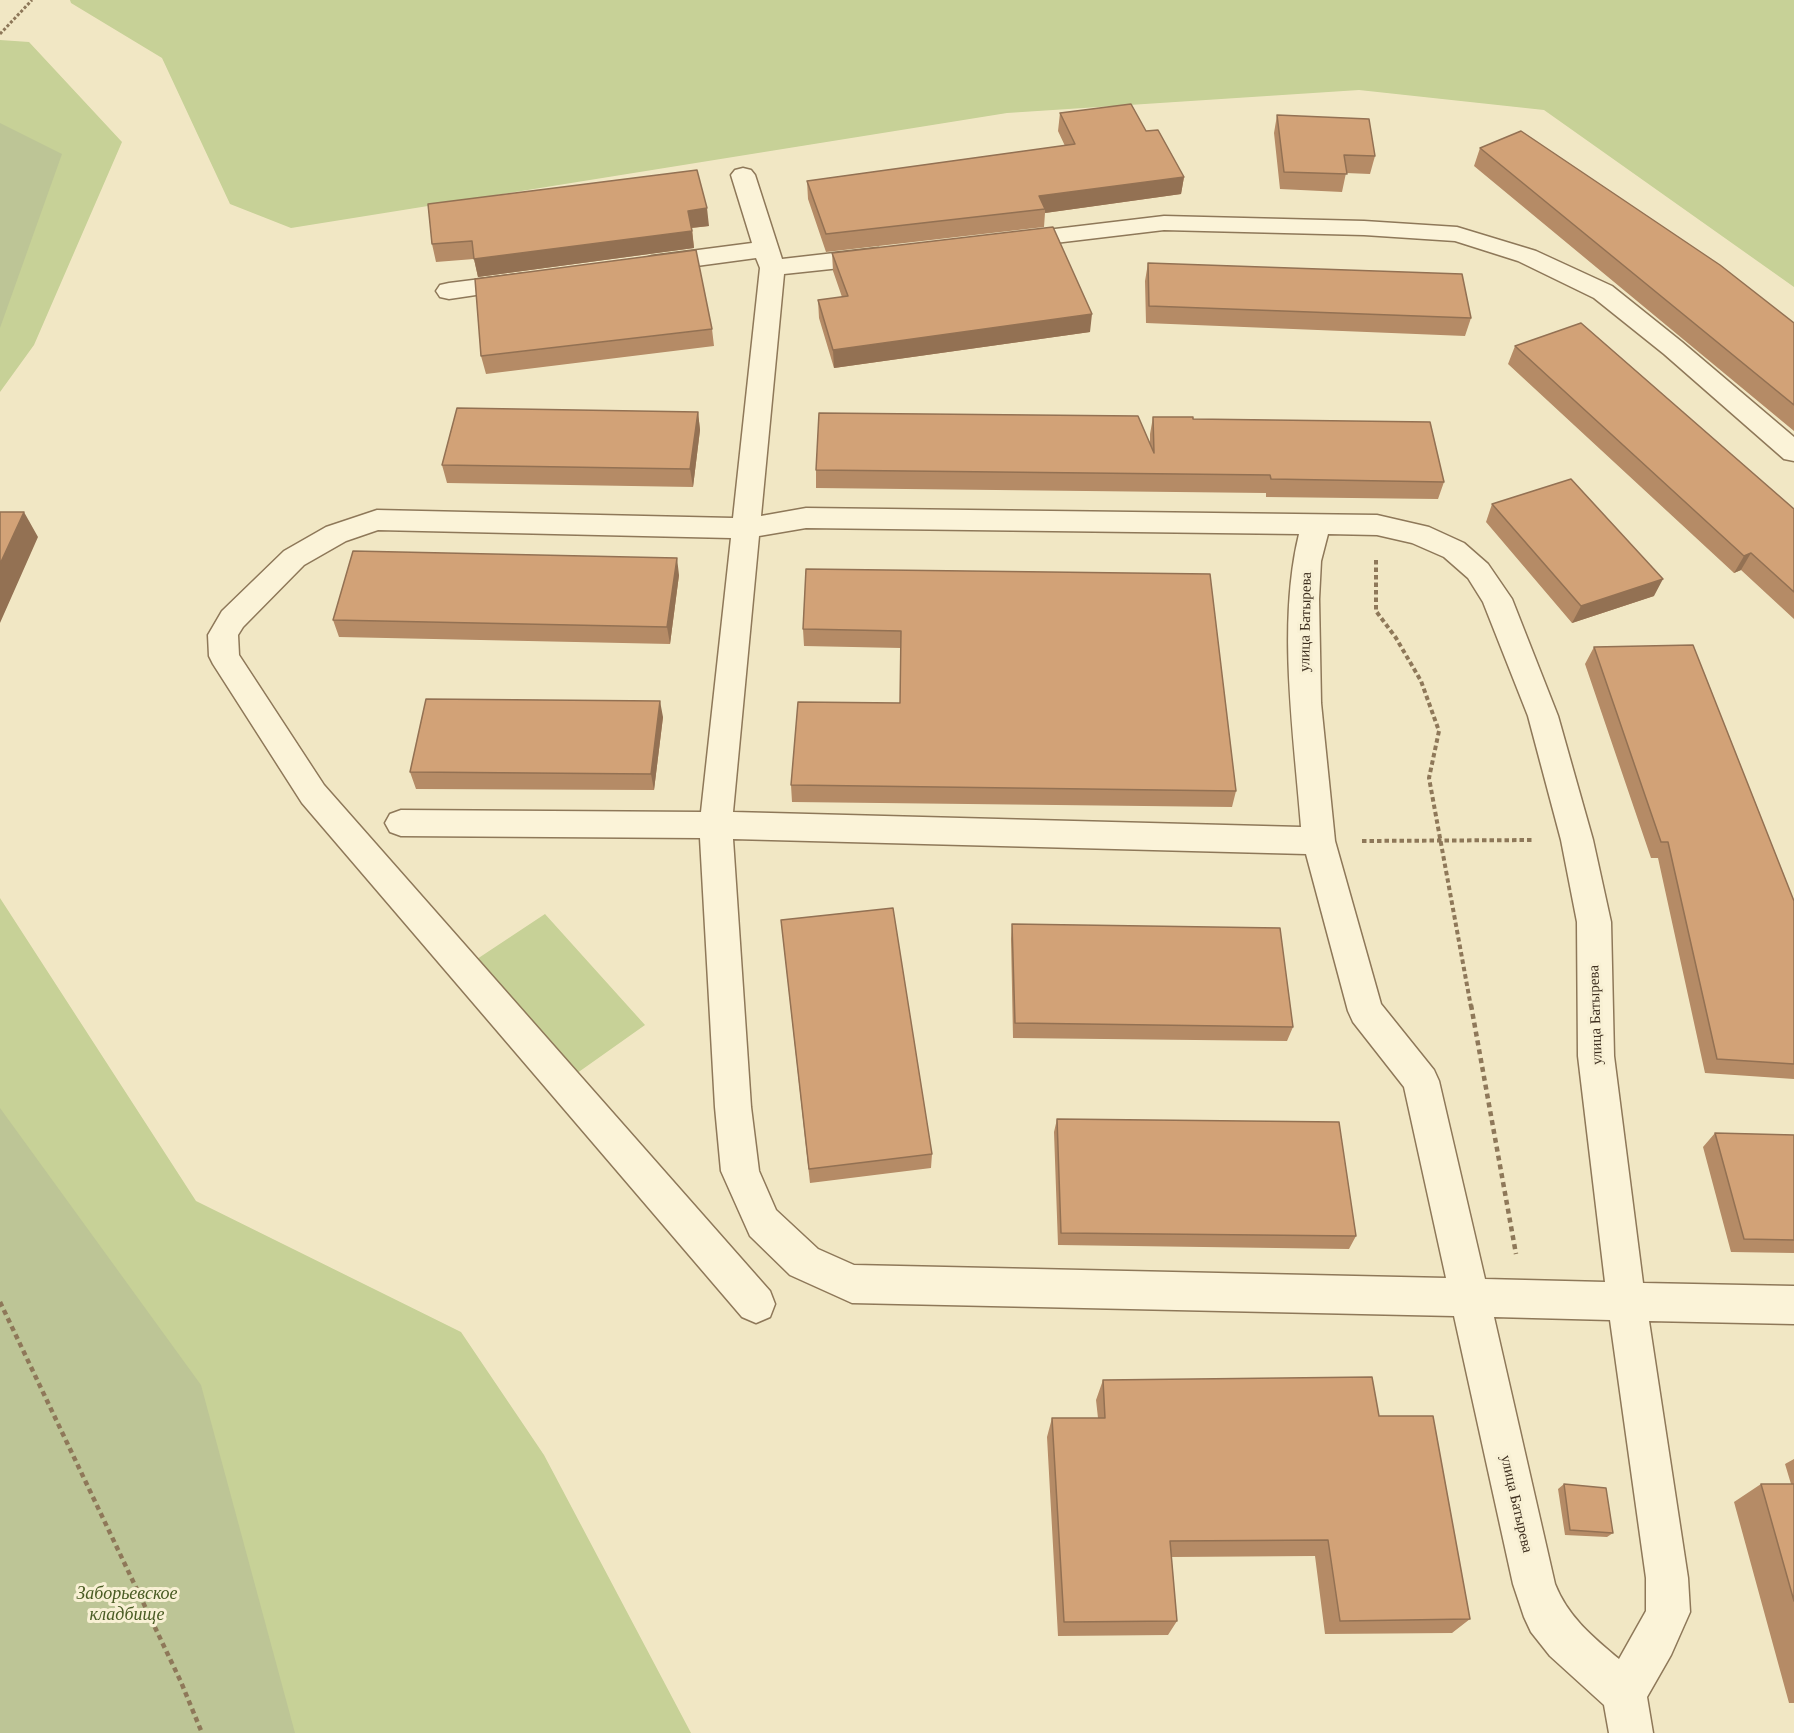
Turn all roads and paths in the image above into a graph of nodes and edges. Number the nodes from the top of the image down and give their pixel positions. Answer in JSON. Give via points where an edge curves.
{"nodes":[{"id":1,"x":33,"y":0,"type":"edge"},
{"id":2,"x":0,"y":34,"type":"edge"},
{"id":3,"x":743,"y":175,"type":"dead end"},
{"id":4,"x":986,"y":244,"type":"edge"},
{"id":5,"x":903,"y":253,"type":"edge"},
{"id":6,"x":769,"y":259,"type":"junction"},
{"id":7,"x":625,"y":268,"type":"edge"},
{"id":8,"x":543,"y":279,"type":"edge"},
{"id":9,"x":449,"y":291,"type":"dead end"},
{"id":10,"x":1794,"y":452,"type":"edge"},
{"id":11,"x":1316,"y":524,"type":"junction"},
{"id":12,"x":1377,"y":525,"type":"junction"},
{"id":13,"x":746,"y":528,"type":"junction"},
{"id":14,"x":401,"y":824,"type":"dead end"},
{"id":15,"x":716,"y":825,"type":"junction"},
{"id":16,"x":1440,"y":840,"type":"junction"},
{"id":17,"x":1577,"y":840,"type":"junction"},
{"id":18,"x":1319,"y":841,"type":"junction"},
{"id":19,"x":1470,"y":1297,"type":"junction"},
{"id":20,"x":1524,"y":1299,"type":"junction"},
{"id":21,"x":1627,"y":1301,"type":"junction"},
{"id":22,"x":0,"y":1302,"type":"edge"},
{"id":23,"x":756,"y":1304,"type":"dead end"},
{"id":24,"x":1794,"y":1305,"type":"edge"},
{"id":25,"x":1627,"y":1713,"type":"edge"},
{"id":26,"x":202,"y":1733,"type":"edge"}],
"edges":[{"from":1,"to":2,"type":"path"},
{"from":3,"to":6,"type":"street"},
{"from":4,"to":10,"type":"street","via":[[1164,223],[1456,234],[1527,256],[1603,292]]},
{"from":5,"to":6,"type":"street"},
{"from":6,"to":7,"type":"street"},
{"from":6,"to":13,"type":"street"},
{"from":8,"to":9,"type":"street"},
{"from":11,"to":12,"type":"street","name":"улица Батырева"},
{"from":11,"to":13,"type":"street","via":[[806,518]]},
{"from":11,"to":18,"type":"street","name":"улица Батырева","via":[[1307,561],[1304,599],[1306,703]]},
{"from":12,"to":16,"type":"path","via":[[1376,611],[1421,681],[1439,731],[1429,778]]},
{"from":12,"to":17,"type":"street","name":"улица Батырева","via":[[1419,534],[1454,550],[1478,571],[1497,599],[1543,716]]},
{"from":13,"to":15,"type":"street"},
{"from":13,"to":23,"type":"street","via":[[377,520],[336,534],[294,558],[232,619],[223,635],[224,656],[314,794]]},
{"from":14,"to":15,"type":"street"},
{"from":15,"to":18,"type":"street"},
{"from":15,"to":19,"type":"street","via":[[740,1171],[763,1223],[804,1263],[852,1284]]},
{"from":16,"to":17,"type":"path"},
{"from":16,"to":18,"type":"path"},
{"from":16,"to":20,"type":"path"},
{"from":17,"to":21,"type":"street","name":"улица Батырева","via":[[1594,922],[1596,1056]]},
{"from":18,"to":19,"type":"street","name":"улица Батырева","via":[[1365,1011],[1420,1081]]},
{"from":19,"to":20,"type":"street"},
{"from":19,"to":25,"type":"street","name":"улица Батырева","via":[[1534,1584],[1546,1617]]},
{"from":20,"to":21,"type":"street"},
{"from":21,"to":24,"type":"street"},
{"from":21,"to":25,"type":"street","name":"улица Батырева","via":[[1667,1578],[1668,1612]]},
{"from":22,"to":26,"type":"path"}]}
